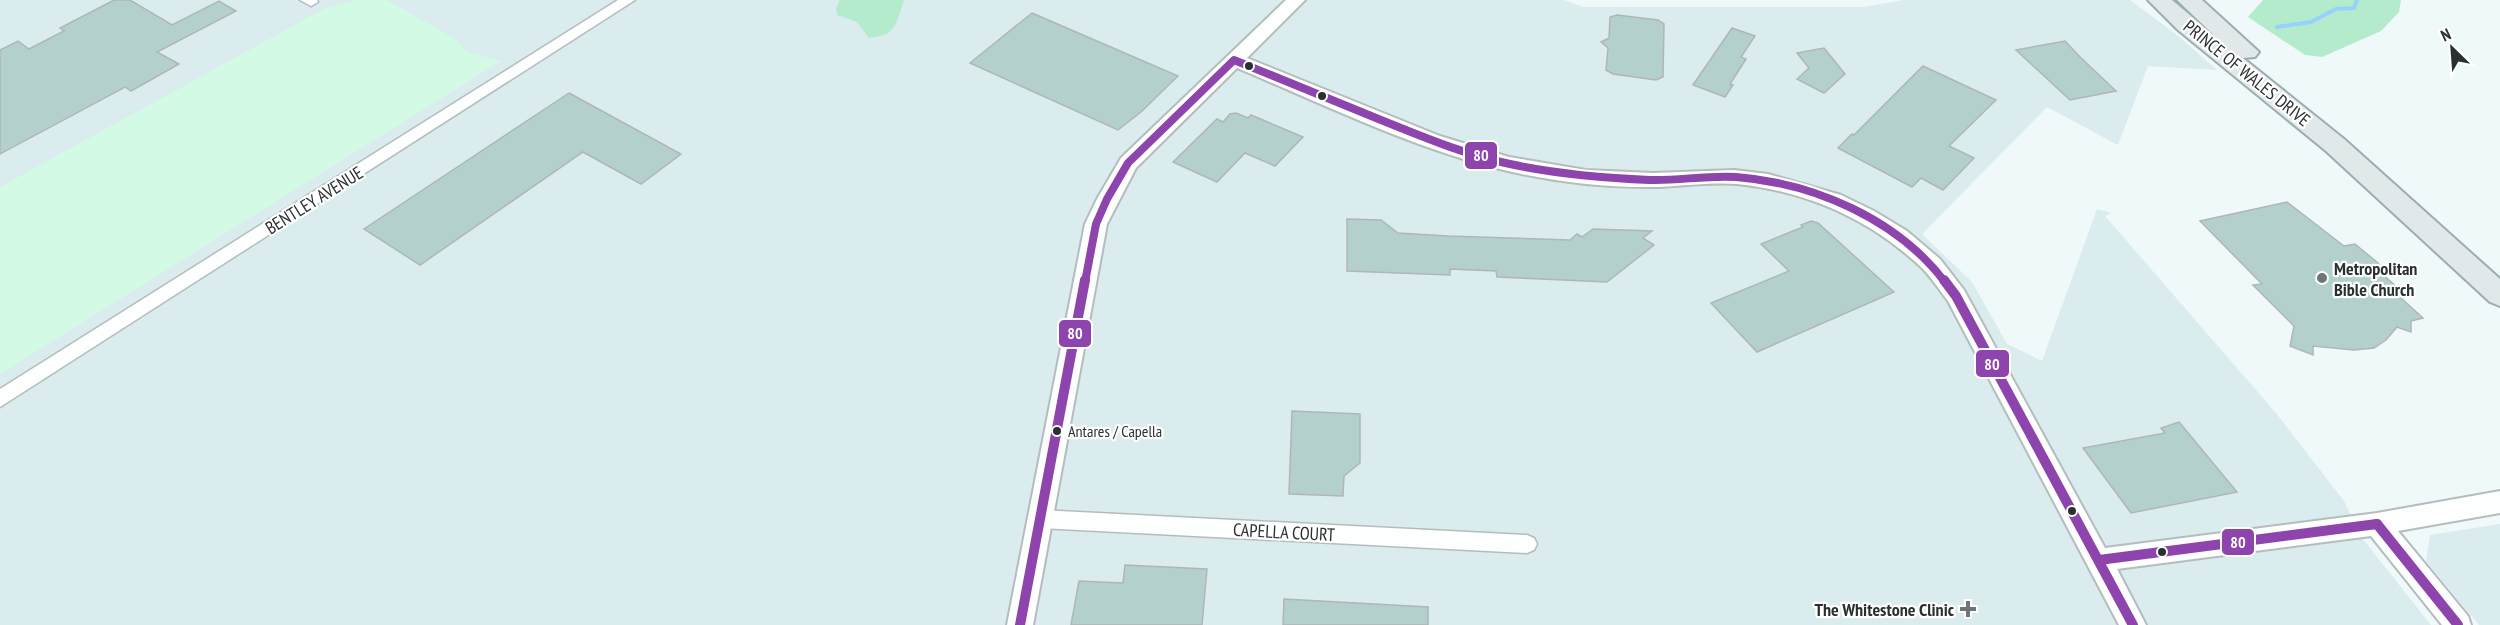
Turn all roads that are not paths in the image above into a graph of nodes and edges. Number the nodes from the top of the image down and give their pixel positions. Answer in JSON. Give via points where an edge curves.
{"nodes":[{"id":1,"x":627,"y":0,"type":"edge"},
{"id":2,"x":1296,"y":0,"type":"edge"},
{"id":3,"x":2150,"y":0,"type":"edge"},
{"id":4,"x":2159,"y":0,"type":"edge"},
{"id":5,"x":2188,"y":0,"type":"edge"},
{"id":6,"x":2197,"y":0,"type":"edge"},
{"id":7,"x":2202,"y":29,"type":"junction"},
{"id":8,"x":1234,"y":60,"type":"junction"},
{"id":9,"x":2336,"y":145,"type":"junction"},
{"id":10,"x":2500,"y":295,"type":"edge"},
{"id":11,"x":0,"y":399,"type":"edge"},
{"id":12,"x":2500,"y":502,"type":"edge"},
{"id":13,"x":1040,"y":519,"type":"junction"},
{"id":14,"x":2377,"y":524,"type":"junction"},
{"id":15,"x":1527,"y":544,"type":"dead end"},
{"id":16,"x":2099,"y":560,"type":"junction"},
{"id":17,"x":1020,"y":625,"type":"edge"},
{"id":18,"x":2133,"y":625,"type":"edge"},
{"id":19,"x":2458,"y":625,"type":"edge"}],
"edges":[{"from":1,"to":11,"type":"street","name":"BENTLEY AVENUE"},
{"from":2,"to":8,"type":"street"},
{"from":3,"to":7,"type":"main road"},
{"from":4,"to":7,"type":"main road","name":"PRINCE OF WALES DRIVE"},
{"from":5,"to":7,"type":"main road","name":"PRINCE OF WALES DRIVE"},
{"from":6,"to":7,"type":"main road"},
{"from":7,"to":9,"type":"main road","name":"PRINCE OF WALES DRIVE"},
{"from":7,"to":9,"type":"main road","name":"PRINCE OF WALES DRIVE","via":[[2241,46]]},
{"from":8,"to":13,"type":"street","via":[[1128,163],[1096,224]]},
{"from":8,"to":16,"type":"street","via":[[1433,141],[1508,164],[1586,177],[1734,177],[1768,182],[1834,201],[1867,216],[1899,236],[1932,265],[1956,296]]},
{"from":9,"to":10,"type":"main road","name":"PRINCE OF WALES DRIVE"},
{"from":12,"to":14,"type":"street"},
{"from":13,"to":15,"type":"street","name":"CAPELLA COURT"},
{"from":13,"to":17,"type":"street"},
{"from":14,"to":16,"type":"street"},
{"from":14,"to":19,"type":"street"},
{"from":16,"to":18,"type":"street"}]}
